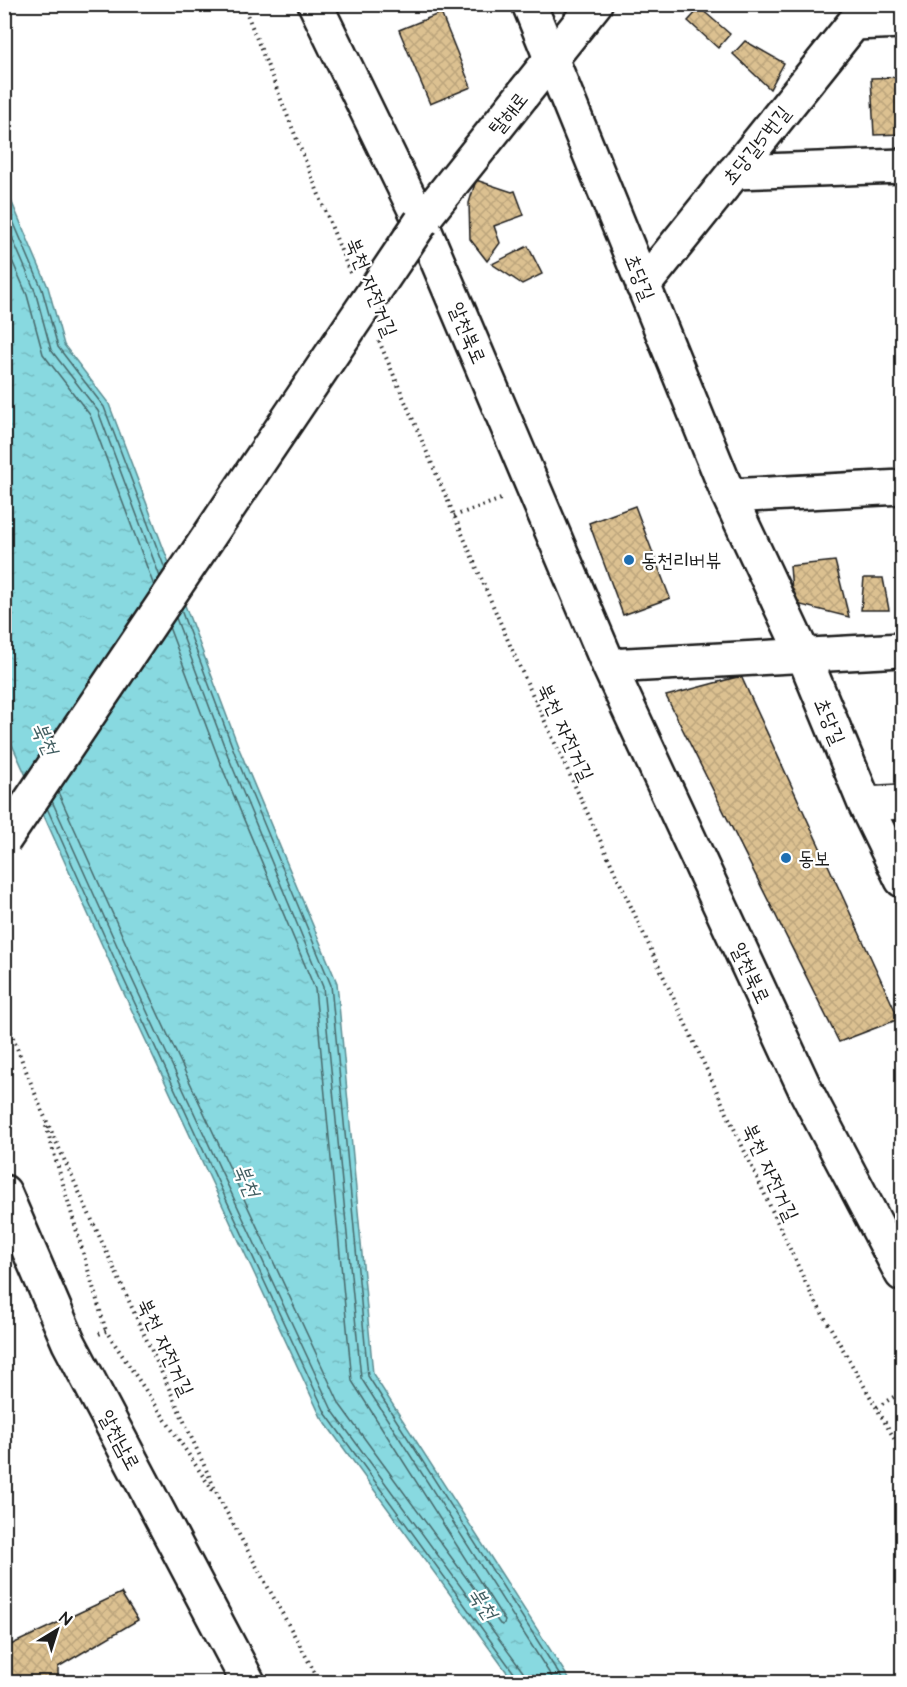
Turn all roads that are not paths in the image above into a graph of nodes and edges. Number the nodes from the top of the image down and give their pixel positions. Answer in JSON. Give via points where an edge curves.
{"nodes":[{"id":1,"x":315,"y":4,"type":"edge"},
{"id":2,"x":530,"y":4,"type":"edge"},
{"id":3,"x":595,"y":4,"type":"edge"},
{"id":4,"x":862,"y":14,"type":"edge"},
{"id":5,"x":903,"y":21,"type":"edge"},
{"id":6,"x":552,"y":58,"type":"junction"},
{"id":7,"x":903,"y":166,"type":"edge"},
{"id":8,"x":734,"y":172,"type":"junction"},
{"id":9,"x":421,"y":222,"type":"junction"},
{"id":10,"x":643,"y":286,"type":"junction"},
{"id":11,"x":903,"y":487,"type":"edge"},
{"id":12,"x":729,"y":495,"type":"junction"},
{"id":13,"x":903,"y":650,"type":"edge"},
{"id":14,"x":803,"y":654,"type":"junction"},
{"id":15,"x":609,"y":666,"type":"junction"},
{"id":16,"x":903,"y":802,"type":"edge"},
{"id":17,"x":865,"y":804,"type":"junction"},
{"id":18,"x":4,"y":840,"type":"edge"},
{"id":19,"x":903,"y":880,"type":"edge"},
{"id":20,"x":5,"y":1197,"type":"edge"},
{"id":21,"x":903,"y":1274,"type":"edge"},
{"id":22,"x":248,"y":1683,"type":"edge"}],
"edges":[{"from":1,"to":9,"type":"street","name":"알천북로"},
{"from":2,"to":6,"type":"street","name":"초당길"},
{"from":3,"to":6,"type":"street","name":"탈해로"},
{"from":4,"to":5,"type":"street"},
{"from":4,"to":8,"type":"street","name":"초당길5번길"},
{"from":6,"to":9,"type":"street","name":"탈해로"},
{"from":6,"to":10,"type":"street","name":"초당길"},
{"from":7,"to":8,"type":"street"},
{"from":8,"to":10,"type":"street","name":"초당길5번길"},
{"from":9,"to":15,"type":"street","name":"알천북로"},
{"from":9,"to":18,"type":"street","name":"탈해로","bridge":true},
{"from":10,"to":12,"type":"street","name":"초당길"},
{"from":11,"to":12,"type":"street"},
{"from":12,"to":14,"type":"street","name":"초당길"},
{"from":13,"to":14,"type":"street"},
{"from":14,"to":15,"type":"street"},
{"from":14,"to":17,"type":"street","name":"초당길"},
{"from":15,"to":21,"type":"street","name":"알천북로","via":[[807,1093]]},
{"from":16,"to":17,"type":"street"},
{"from":17,"to":19,"type":"street","name":"초당길"},
{"from":20,"to":22,"type":"street","name":"알천남로","via":[[69,1343]]}]}
